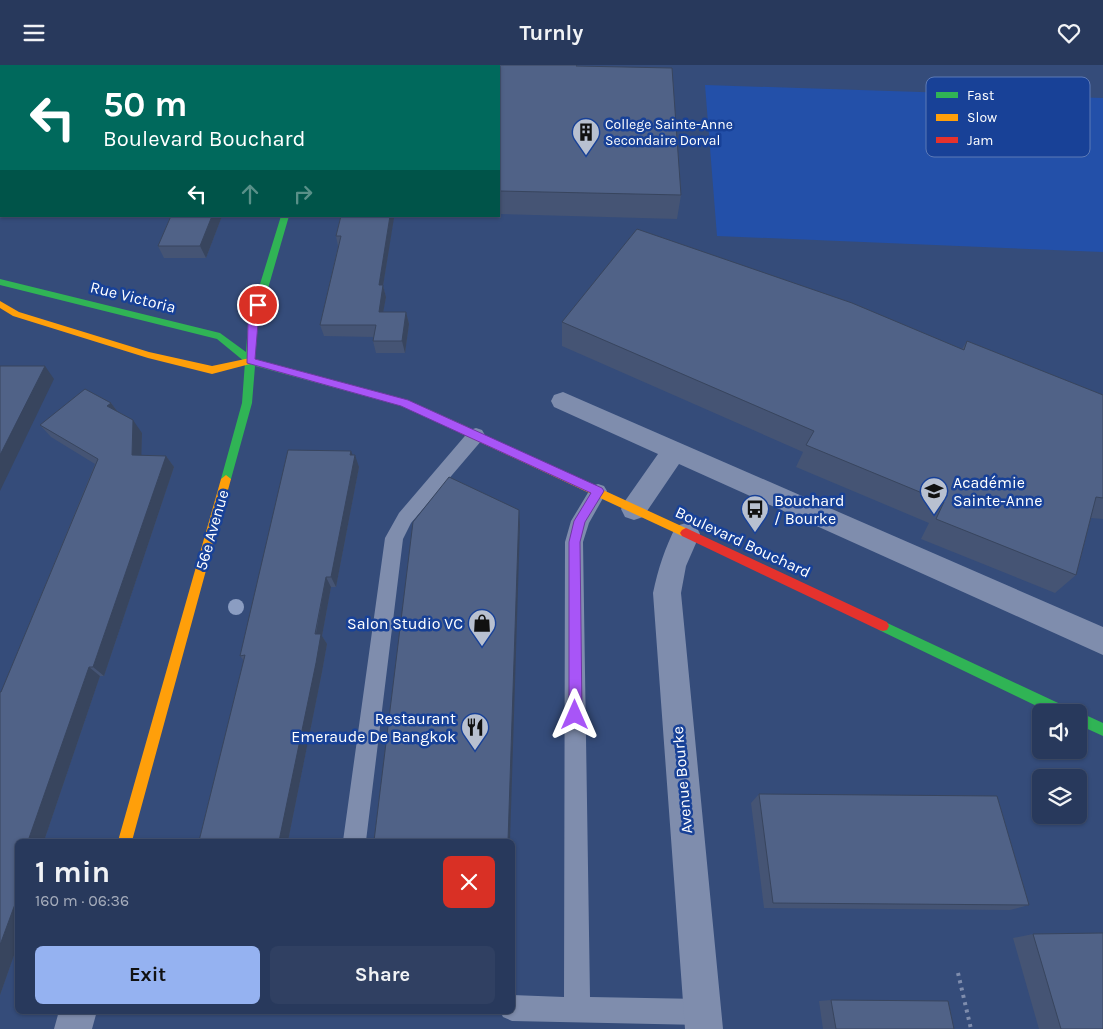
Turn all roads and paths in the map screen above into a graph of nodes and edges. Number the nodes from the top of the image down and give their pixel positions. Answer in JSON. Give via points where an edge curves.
{"nodes":[{"id":1,"x":285,"y":217,"type":"edge"},
{"id":2,"x":0,"y":282,"type":"edge"},
{"id":3,"x":0,"y":304,"type":"edge"},
{"id":4,"x":250,"y":361,"type":"junction"},
{"id":5,"x":563,"y":401,"type":"dead end"},
{"id":6,"x":404,"y":403,"type":"joint"},
{"id":7,"x":476,"y":435,"type":"junction"},
{"id":8,"x":674,"y":450,"type":"junction"},
{"id":9,"x":598,"y":491,"type":"junction"},
{"id":10,"x":634,"y":509,"type":"junction"},
{"id":11,"x":686,"y":533,"type":"junction"},
{"id":12,"x":1103,"y":641,"type":"edge"},
{"id":13,"x":1047,"y":704,"type":"edge"},
{"id":14,"x":1087,"y":722,"type":"edge"},
{"id":15,"x":1103,"y":730,"type":"edge"},
{"id":16,"x":126,"y":839,"type":"edge"},
{"id":17,"x":354,"y":839,"type":"edge"},
{"id":18,"x":958,"y":973,"type":"dead end"},
{"id":19,"x":515,"y":1008,"type":"edge"},
{"id":20,"x":577,"y":1010,"type":"junction"},
{"id":21,"x":77,"y":1014,"type":"edge"},
{"id":22,"x":703,"y":1020,"type":"edge"},
{"id":23,"x":73,"y":1029,"type":"edge"},
{"id":24,"x":971,"y":1029,"type":"edge"}],
"edges":[{"from":1,"to":4,"type":"main road","name":"56e Avenue","via":[[253,323]]},
{"from":2,"to":4,"type":"main road","name":"Rue Victoria","via":[[220,336]]},
{"from":3,"to":4,"type":"main road","name":"Rue Victoria","via":[[16,314],[181,364],[214,370]]},
{"from":4,"to":6,"type":"main road","name":"Rue Victoria"},
{"from":4,"to":16,"type":"main road","name":"56e Avenue","via":[[247,403]]},
{"from":5,"to":8,"type":"street"},
{"from":6,"to":7,"type":"main road","name":"Boulevard Bouchard"},
{"from":7,"to":9,"type":"main road","name":"Boulevard Bouchard"},
{"from":7,"to":17,"type":"lane","via":[[405,518],[394,538]]},
{"from":8,"to":10,"type":"street"},
{"from":8,"to":12,"type":"street"},
{"from":9,"to":10,"type":"main road","name":"Boulevard Bouchard"},
{"from":9,"to":20,"type":"lane","via":[[580,521],[574,542]]},
{"from":10,"to":11,"type":"main road","name":"Boulevard Bouchard"},
{"from":11,"to":13,"type":"main road","name":"Boulevard Bouchard"},
{"from":11,"to":22,"type":"street","name":"Avenue Bourke","via":[[672,566],[666,593]]},
{"from":14,"to":15,"type":"main road"},
{"from":18,"to":24,"type":"path"},
{"from":19,"to":20,"type":"lane"},
{"from":20,"to":22,"type":"lane"},
{"from":21,"to":23,"type":"street"}]}
